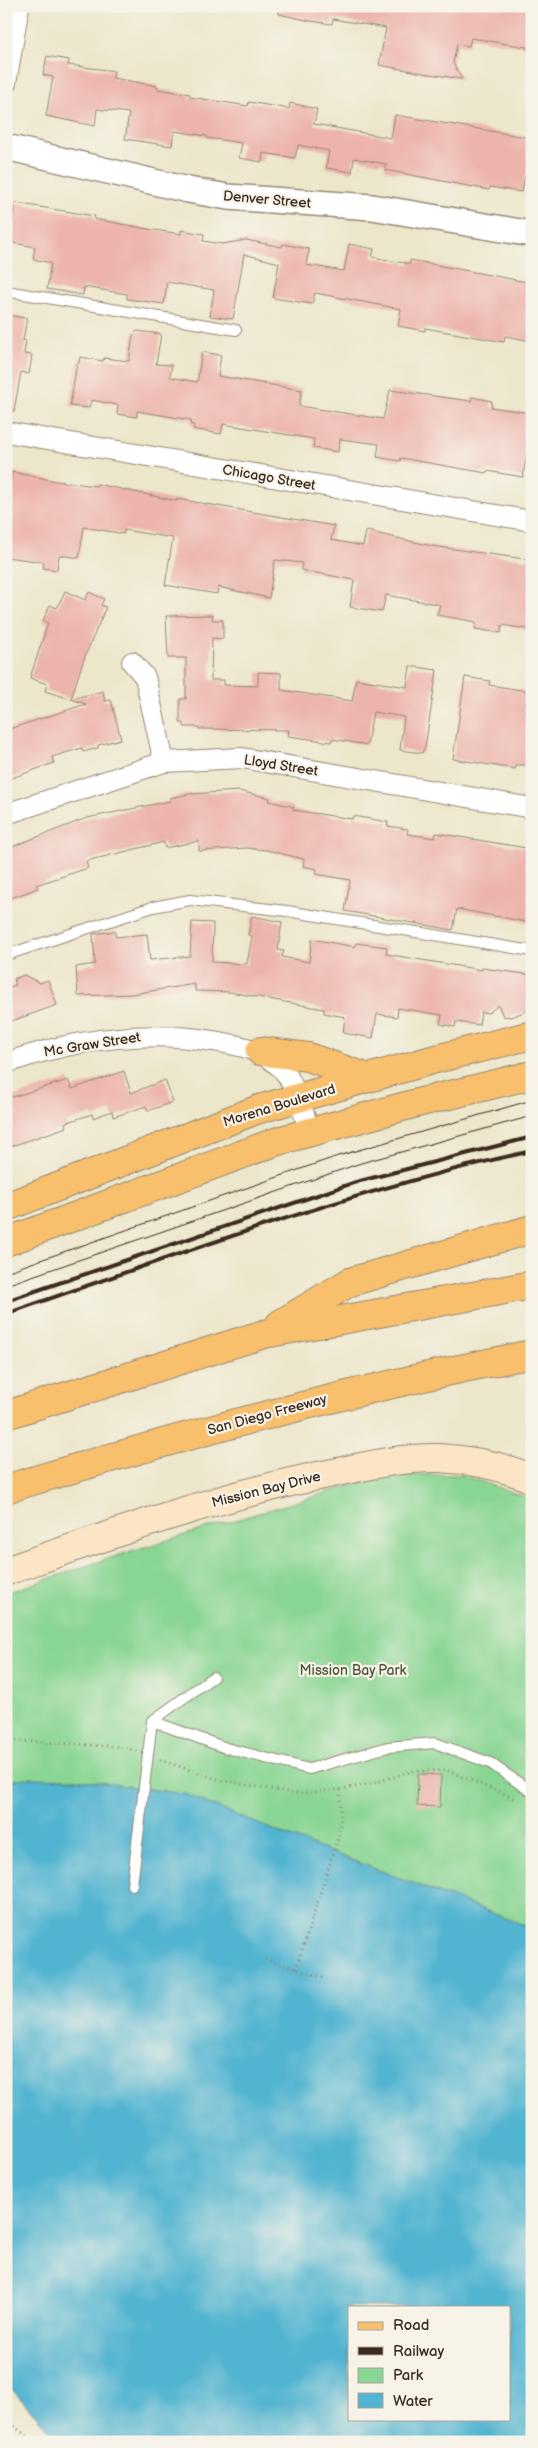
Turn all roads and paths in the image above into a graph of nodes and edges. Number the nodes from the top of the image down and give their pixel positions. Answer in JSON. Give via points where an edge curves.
{"nodes":[{"id":1,"x":19,"y":6,"type":"edge"},
{"id":2,"x":6,"y":83,"type":"edge"},
{"id":3,"x":6,"y":147,"type":"edge"},
{"id":4,"x":532,"y":234,"type":"edge"},
{"id":5,"x":6,"y":291,"type":"edge"},
{"id":6,"x":236,"y":330,"type":"dead end"},
{"id":7,"x":6,"y":432,"type":"edge"},
{"id":8,"x":532,"y":521,"type":"edge"},
{"id":9,"x":132,"y":662,"type":"dead end"},
{"id":10,"x":164,"y":762,"type":"junction"},
{"id":11,"x":532,"y":808,"type":"edge"},
{"id":12,"x":6,"y":814,"type":"edge"},
{"id":13,"x":532,"y":951,"type":"edge"},
{"id":14,"x":6,"y":955,"type":"edge"},
{"id":15,"x":532,"y":1035,"type":"edge"},
{"id":16,"x":260,"y":1051,"type":"junction"},
{"id":17,"x":6,"y":1063,"type":"edge"},
{"id":18,"x":532,"y":1075,"type":"edge"},
{"id":19,"x":368,"y":1078,"type":"junction"},
{"id":20,"x":298,"y":1099,"type":"junction"},
{"id":21,"x":310,"y":1132,"type":"junction"},
{"id":22,"x":6,"y":1207,"type":"edge"},
{"id":23,"x":532,"y":1229,"type":"edge"},
{"id":24,"x":6,"y":1242,"type":"edge"},
{"id":25,"x":532,"y":1284,"type":"edge"},
{"id":26,"x":264,"y":1334,"type":"junction"},
{"id":27,"x":532,"y":1354,"type":"edge"},
{"id":28,"x":532,"y":1366,"type":"edge"},
{"id":29,"x":437,"y":1372,"type":"junction"},
{"id":30,"x":6,"y":1415,"type":"edge"},
{"id":31,"x":532,"y":1479,"type":"edge"},
{"id":32,"x":6,"y":1489,"type":"edge"},
{"id":33,"x":6,"y":1572,"type":"edge"},
{"id":34,"x":212,"y":1677,"type":"dead end"},
{"id":35,"x":152,"y":1721,"type":"junction"},
{"id":36,"x":340,"y":1790,"type":"dead end"},
{"id":37,"x":532,"y":1792,"type":"edge"},
{"id":38,"x":132,"y":1885,"type":"dead end"},
{"id":39,"x":265,"y":1959,"type":"dead end"},
{"id":40,"x":296,"y":1968,"type":"junction"},
{"id":41,"x":327,"y":1978,"type":"dead end"},
{"id":42,"x":6,"y":2420,"type":"edge"},
{"id":43,"x":35,"y":2442,"type":"edge"}],
"edges":[{"from":1,"to":2,"type":"street"},
{"from":3,"to":4,"type":"street","name":"Denver Street","via":[[188,190],[372,207]]},
{"from":5,"to":6,"type":"lane"},
{"from":7,"to":8,"type":"street","name":"Chicago Street"},
{"from":9,"to":10,"type":"street","via":[[145,677]]},
{"from":10,"to":11,"type":"street","name":"Lloyd Street","via":[[242,758]]},
{"from":10,"to":12,"type":"street","name":"Lloyd Street"},
{"from":13,"to":14,"type":"lane","via":[[287,910],[190,900],[153,907]]},
{"from":15,"to":19,"type":"main road","name":"Morena Boulevard"},
{"from":16,"to":17,"type":"street","name":"Mc Graw Street","via":[[197,1038],[153,1035],[67,1045]]},
{"from":16,"to":19,"type":"main road","via":[[308,1056]]},
{"from":16,"to":20,"type":"street","name":"Mc Graw Street","via":[[285,1071]]},
{"from":18,"to":21,"type":"main road"},
{"from":19,"to":20,"type":"main road","name":"Morena Boulevard"},
{"from":20,"to":21,"type":"street","name":"Mc Graw Street"},
{"from":20,"to":22,"type":"main road","name":"Morena Boulevard","via":[[249,1112]]},
{"from":21,"to":24,"type":"main road"},
{"from":23,"to":26,"type":"main road","via":[[350,1282]]},
{"from":25,"to":26,"type":"main road"},
{"from":26,"to":30,"type":"main road"},
{"from":27,"to":29,"type":"main road","name":"San Diego Freeway"},
{"from":28,"to":29,"type":"main road"},
{"from":29,"to":32,"type":"main road","name":"San Diego Freeway","via":[[274,1412]]},
{"from":31,"to":33,"type":"main road","name":"Mission Bay Drive","via":[[472,1461],[438,1458],[385,1462],[215,1502]]},
{"from":34,"to":35,"type":"lane"},
{"from":35,"to":37,"type":"lane","via":[[226,1748],[309,1769],[388,1747],[436,1743],[490,1763]]},
{"from":35,"to":38,"type":"lane"},
{"from":36,"to":40,"type":"path","via":[[338,1838]]},
{"from":39,"to":40,"type":"path"},
{"from":40,"to":41,"type":"path"},
{"from":42,"to":43,"type":"path"}]}
